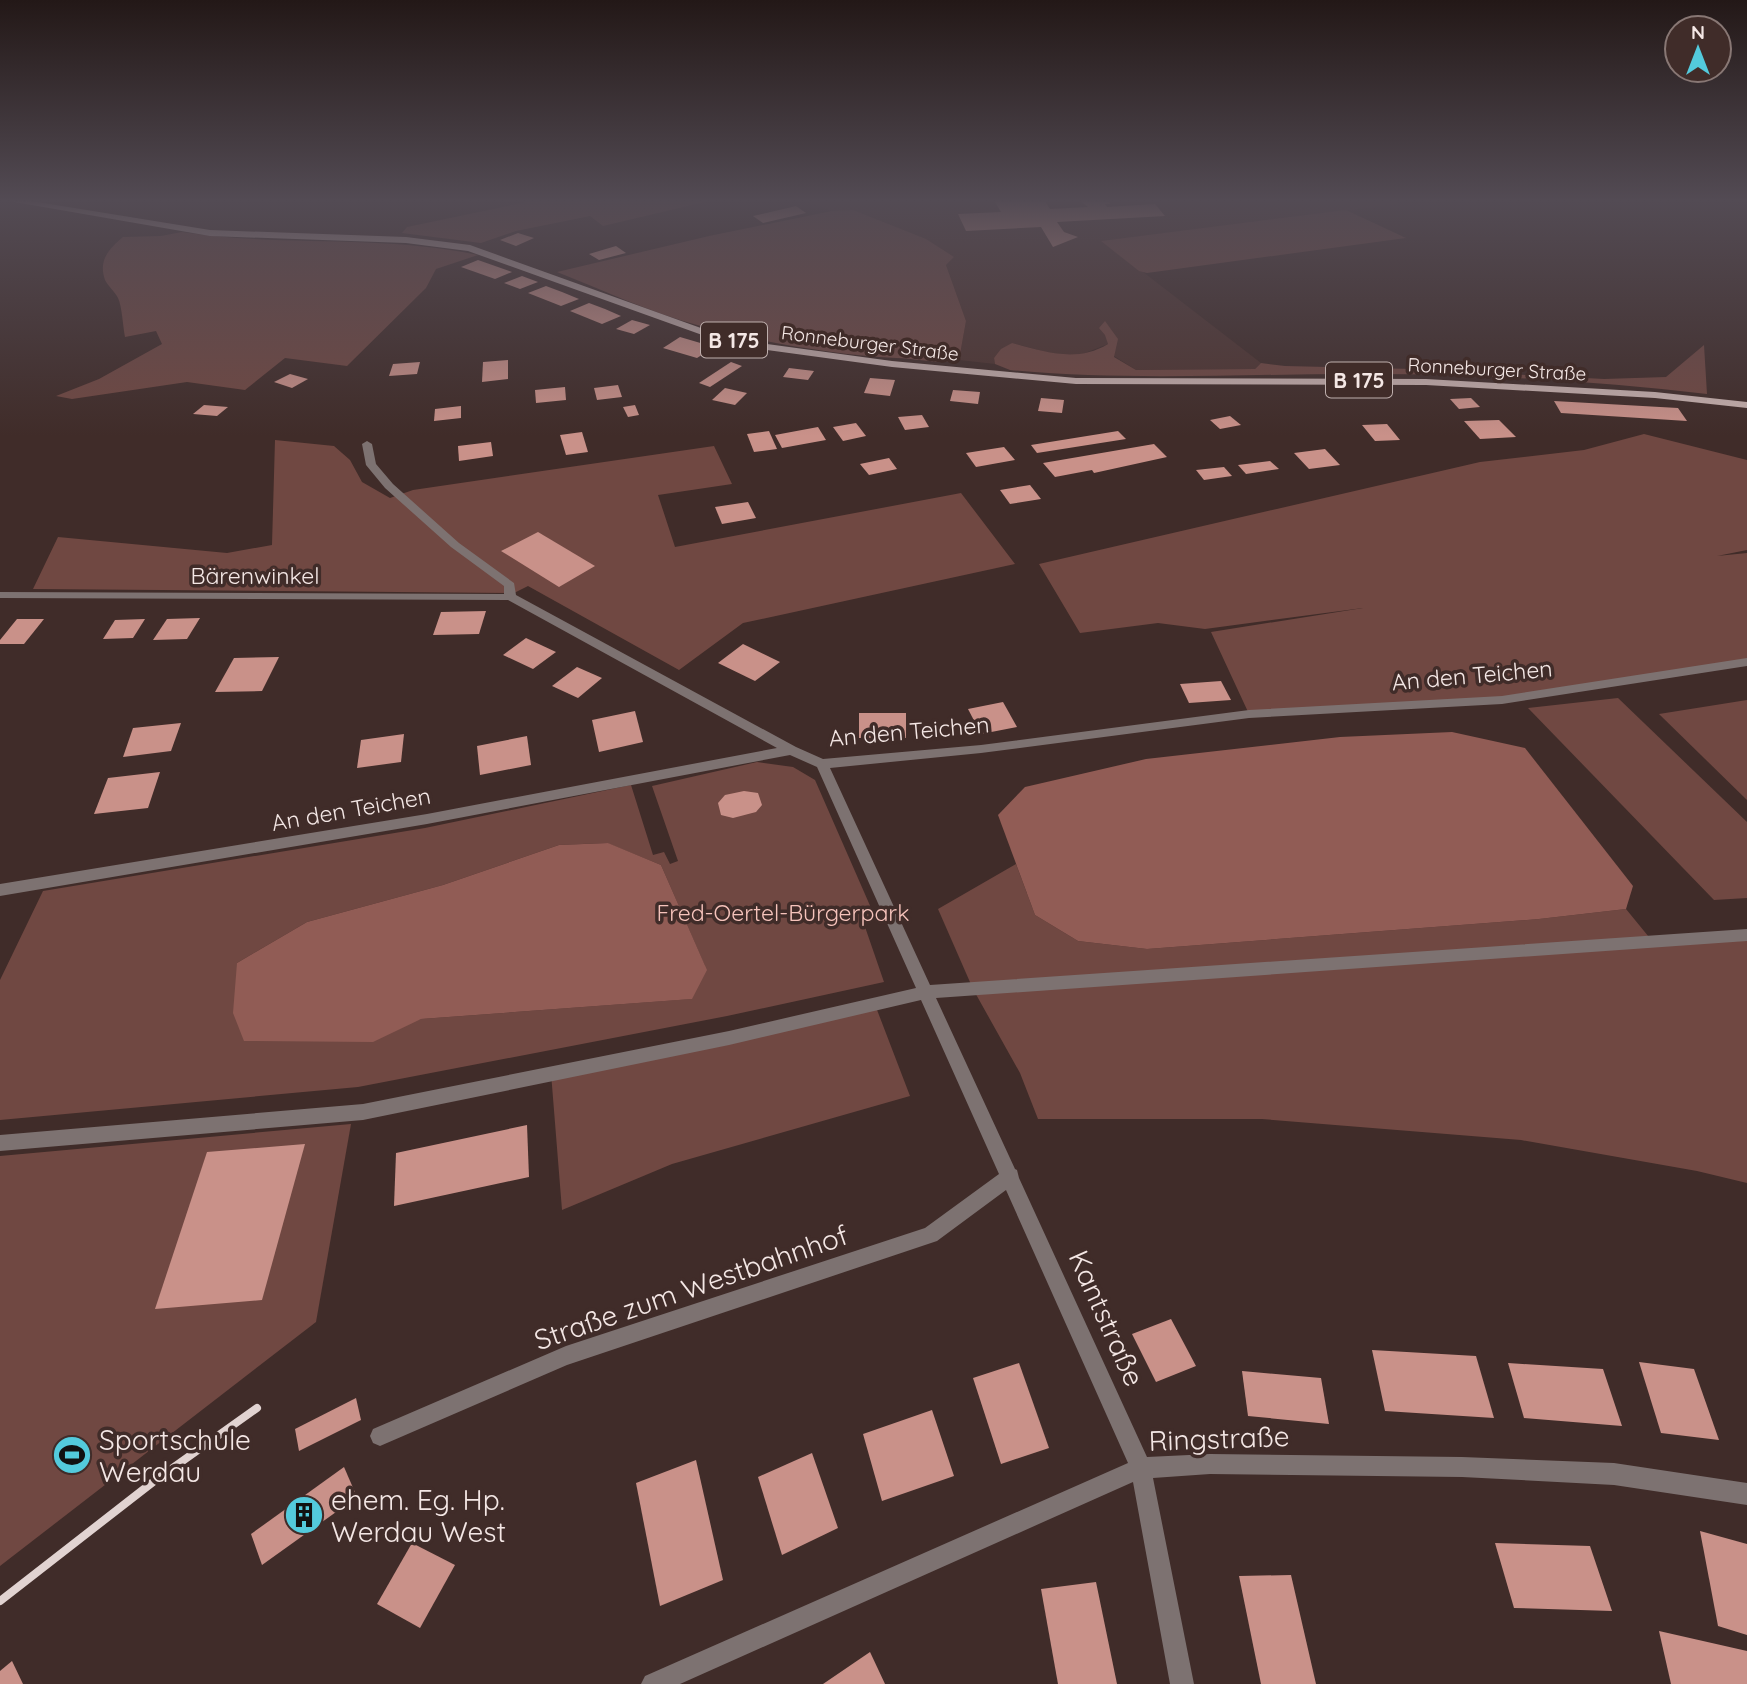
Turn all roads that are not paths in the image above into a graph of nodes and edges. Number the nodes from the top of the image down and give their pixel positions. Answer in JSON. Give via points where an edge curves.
{"nodes":[{"id":1,"x":555,"y":279,"type":"edge"},
{"id":2,"x":1747,"y":405,"type":"edge"},
{"id":3,"x":367,"y":444,"type":"dead end"},
{"id":4,"x":0,"y":595,"type":"edge"},
{"id":5,"x":510,"y":597,"type":"junction"},
{"id":6,"x":1747,"y":662,"type":"edge"},
{"id":7,"x":791,"y":750,"type":"junction"},
{"id":8,"x":822,"y":764,"type":"junction"},
{"id":9,"x":0,"y":890,"type":"edge"},
{"id":10,"x":1747,"y":935,"type":"edge"},
{"id":11,"x":927,"y":992,"type":"junction"},
{"id":12,"x":0,"y":1143,"type":"edge"},
{"id":13,"x":1011,"y":1175,"type":"junction"},
{"id":14,"x":380,"y":1436,"type":"dead end"},
{"id":15,"x":1141,"y":1468,"type":"junction"},
{"id":16,"x":1747,"y":1493,"type":"edge"},
{"id":17,"x":653,"y":1684,"type":"edge"},
{"id":18,"x":1182,"y":1684,"type":"edge"}],
"edges":[{"from":1,"to":2,"type":"main road","name":"Ronneburger Straße","number":"B 175","via":[[709,334],[892,364],[1076,381],[1426,382]]},
{"from":3,"to":5,"type":"street","name":"Bärenwinkel","via":[[371,465],[389,486],[455,545],[510,585]]},
{"from":4,"to":5,"type":"street","name":"Bärenwinkel"},
{"from":5,"to":7,"type":"street","name":"Bärenwinkel"},
{"from":6,"to":8,"type":"street","name":"An den Teichen","via":[[1502,700],[1250,714],[981,749]]},
{"from":7,"to":8,"type":"street","name":"An den Teichen"},
{"from":7,"to":9,"type":"street","name":"An den Teichen","via":[[414,821]]},
{"from":8,"to":11,"type":"street","name":"Kantstraße"},
{"from":10,"to":11,"type":"street"},
{"from":11,"to":12,"type":"street","via":[[729,1038],[363,1112]]},
{"from":11,"to":13,"type":"street","name":"Kantstraße"},
{"from":13,"to":14,"type":"street","name":"Straße zum Westbahnhof","via":[[930,1235],[566,1356]]},
{"from":13,"to":15,"type":"street","name":"Kantstraße"},
{"from":15,"to":16,"type":"street","name":"Ringstraße","via":[[1210,1464],[1462,1467],[1614,1474]]},
{"from":15,"to":17,"type":"street","name":"Ringstraße"},
{"from":15,"to":18,"type":"street","name":"Kantstraße"}]}
